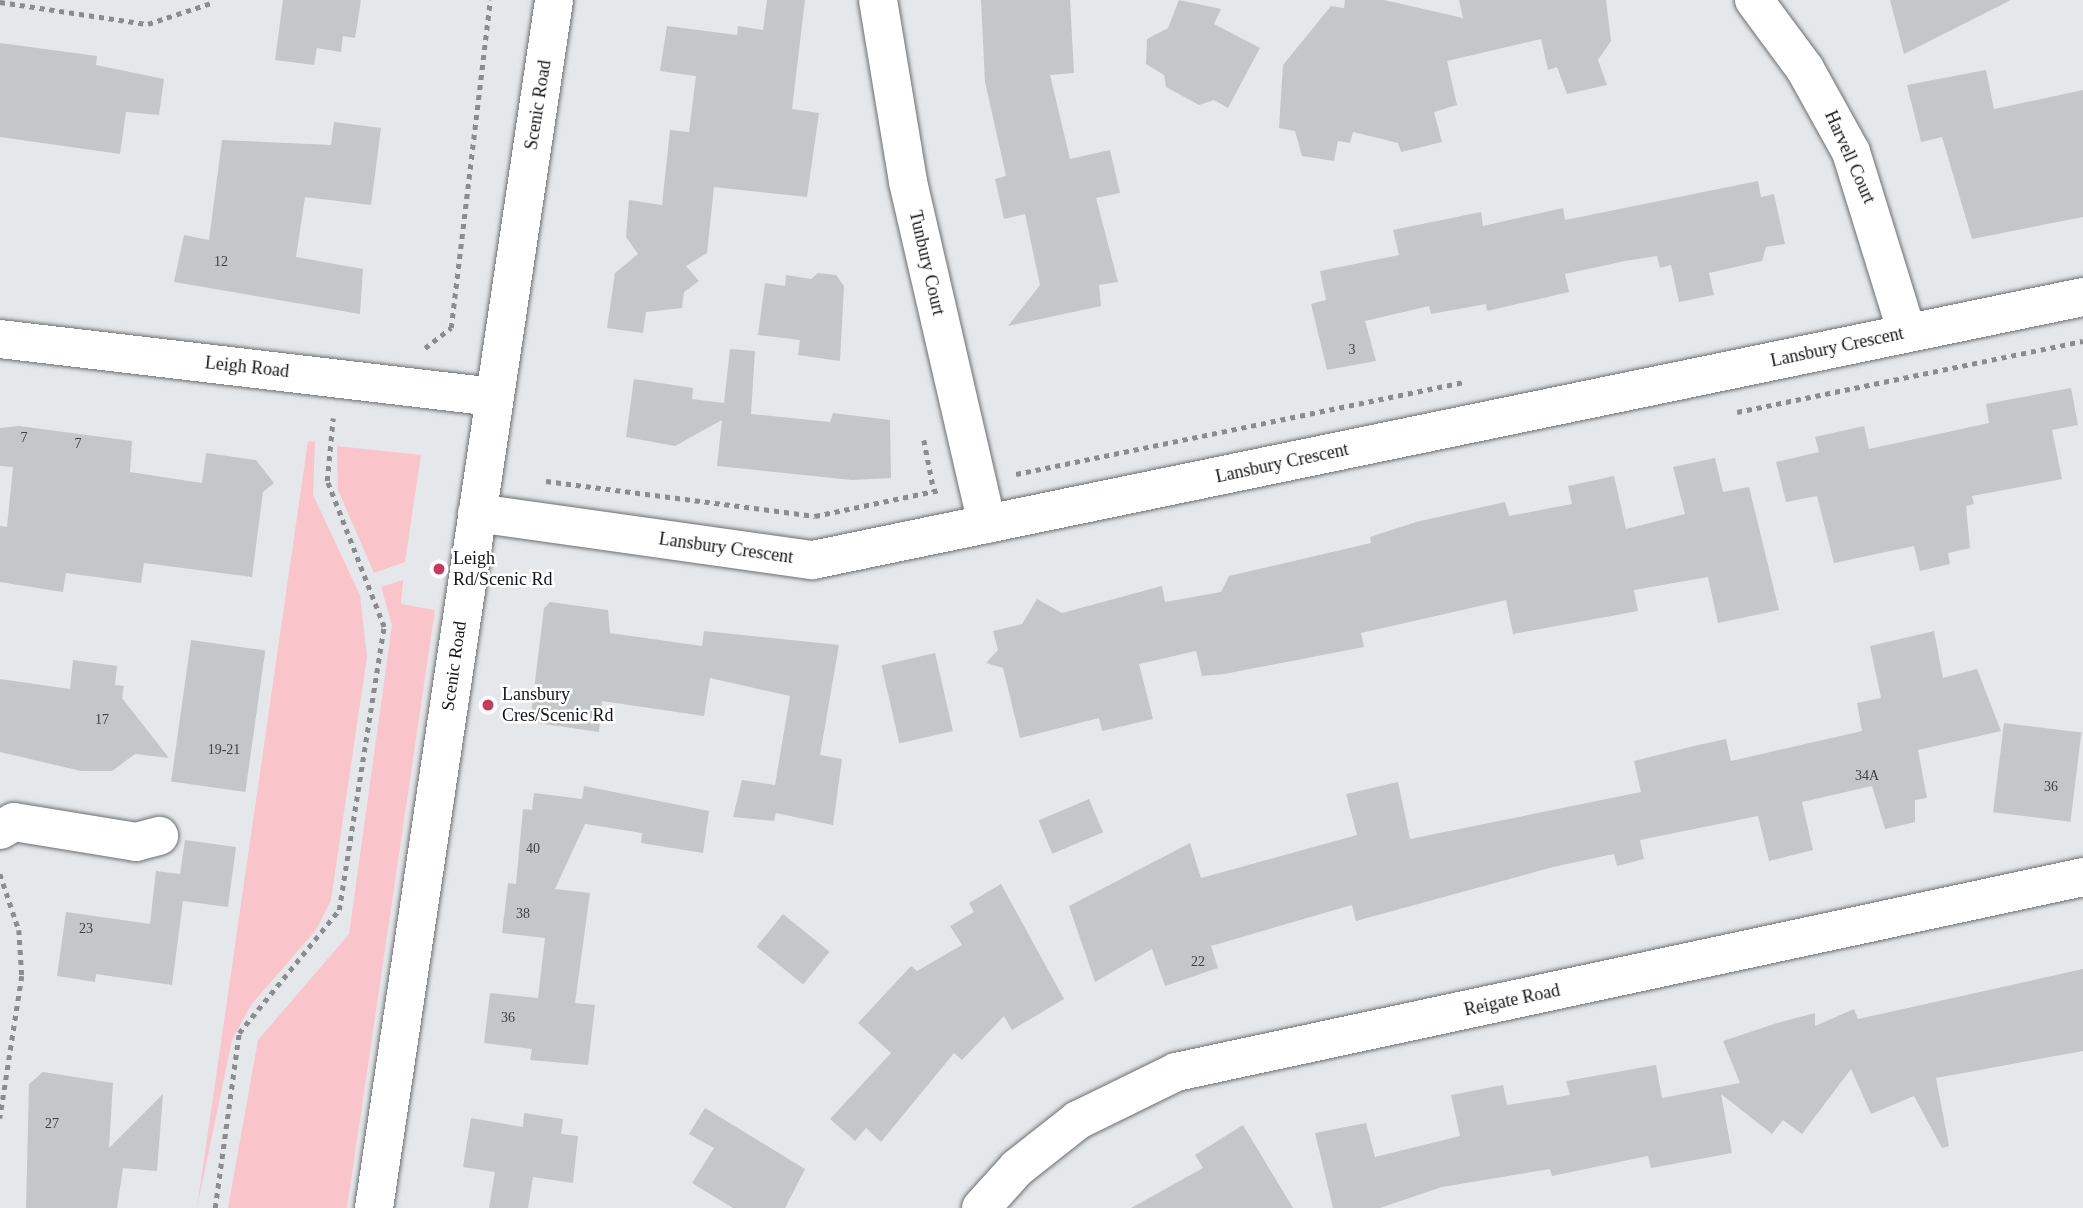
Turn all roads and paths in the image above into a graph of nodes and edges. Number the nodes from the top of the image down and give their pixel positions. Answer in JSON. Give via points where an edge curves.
{"nodes":[{"id":1,"x":489,"y":0,"type":"edge"},
{"id":2,"x":554,"y":0,"type":"edge"},
{"id":3,"x":878,"y":0,"type":"edge"},
{"id":4,"x":1754,"y":0,"type":"edge"},
{"id":5,"x":0,"y":2,"type":"edge"},
{"id":6,"x":211,"y":3,"type":"dead end"},
{"id":7,"x":2083,"y":297,"type":"edge"},
{"id":8,"x":1908,"y":333,"type":"junction"},
{"id":9,"x":0,"y":339,"type":"edge"},
{"id":10,"x":416,"y":356,"type":"dead end"},
{"id":11,"x":337,"y":377,"type":"junction"},
{"id":12,"x":1468,"y":381,"type":"dead end"},
{"id":13,"x":494,"y":397,"type":"junction"},
{"id":14,"x":978,"y":482,"type":"junction"},
{"id":15,"x":480,"y":496,"type":"junction"},
{"id":16,"x":987,"y":524,"type":"junction"},
{"id":17,"x":0,"y":830,"type":"edge"},
{"id":18,"x":159,"y":836,"type":"dead end"},
{"id":19,"x":0,"y":874,"type":"edge"},
{"id":20,"x":2083,"y":877,"type":"edge"},
{"id":21,"x":0,"y":1118,"type":"edge"},
{"id":22,"x":215,"y":1208,"type":"edge"},
{"id":23,"x":374,"y":1208,"type":"edge"},
{"id":24,"x":981,"y":1208,"type":"edge"}],
"edges":[{"from":1,"to":10,"type":"path","via":[[451,328]]},
{"from":2,"to":13,"type":"street","name":"Scenic Road"},
{"from":3,"to":14,"type":"street","name":"Tunbury Court","via":[[908,182]]},
{"from":4,"to":8,"type":"street","name":"Harvell Court","via":[[1805,69],[1851,152]]},
{"from":5,"to":6,"type":"path","via":[[148,24]]},
{"from":7,"to":8,"type":"street","name":"Lansbury Crescent"},
{"from":8,"to":16,"type":"street","name":"Lansbury Crescent"},
{"from":9,"to":11,"type":"street","name":"Leigh Road"},
{"from":11,"to":13,"type":"street","name":"Leigh Road"},
{"from":11,"to":22,"type":"path","via":[[327,481],[384,627],[339,910],[239,1033]]},
{"from":12,"to":14,"type":"path"},
{"from":13,"to":15,"type":"street","name":"Scenic Road"},
{"from":14,"to":15,"type":"path","via":[[815,516],[574,481]]},
{"from":14,"to":16,"type":"street","name":"Tunbury Court"},
{"from":15,"to":16,"type":"street","name":"Lansbury Crescent","via":[[813,560]]},
{"from":15,"to":23,"type":"street","name":"Scenic Road"},
{"from":17,"to":18,"type":"street","via":[[14,822],[136,842]]},
{"from":19,"to":21,"type":"path","via":[[19,930],[22,976]]},
{"from":20,"to":24,"type":"street","name":"Reigate Road","via":[[1176,1072],[1078,1120],[1017,1168]]}]}
